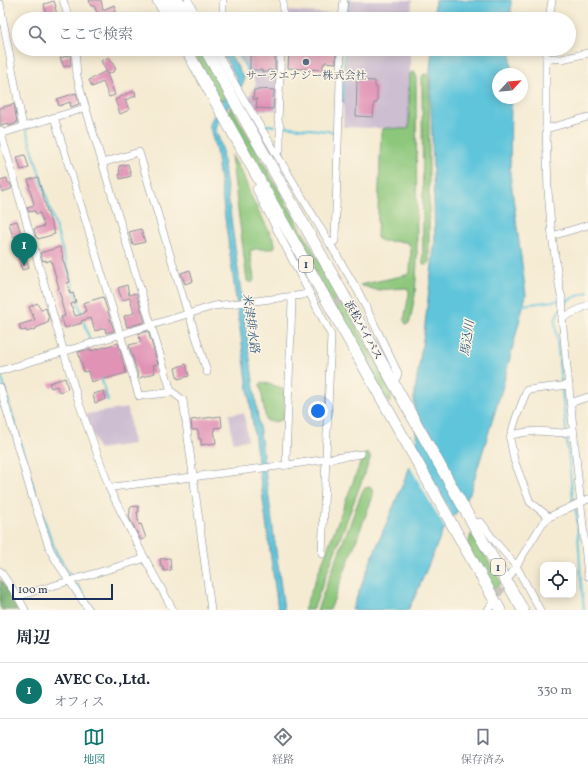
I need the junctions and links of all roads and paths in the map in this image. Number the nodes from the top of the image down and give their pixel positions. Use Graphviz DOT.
graph roads {
  1 [pos="63,0"];
  2 [pos="158,0"];
  3 [pos="168,0"];
  4 [pos="178,0"];
  5 [pos="188,0"];
  6 [pos="223,0"];
  7 [pos="283,0"];
  8 [pos="344,0"];
  9 [pos="552,0"];
  10 [pos="0,4"];
  11 [pos="67,12"];
  12 [pos="165,12"];
  13 [pos="174,12"];
  14 [pos="184,12"];
  15 [pos="194,12"];
  16 [pos="223,12"];
  17 [pos="282,12"];
  18 [pos="343,12"];
  19 [pos="550,12"];
  20 [pos="588,53"];
  21 [pos="75,56"];
  22 [pos="190,56"];
  23 [pos="210,56"];
  24 [pos="218,56"];
  25 [pos="281,56"];
  26 [pos="341,56"];
  27 [pos="575,56"];
  28 [pos="576,56"];
  29 [pos="546,58"];
  30 [pos="234,91"];
  31 [pos="85,108"];
  32 [pos="54,117"];
  33 [pos="588,117"];
  34 [pos="23,127"];
  35 [pos="546,129"];
  36 [pos="0,133"];
  37 [pos="275,152"];
  38 [pos="102,163"];
  39 [pos="262,186"];
  40 [pos="588,225"];
  41 [pos="552,236"];
  42 [pos="330,244"];
  43 [pos="309,292"];
  44 [pos="291,297"];
  45 [pos="588,305"];
  46 [pos="188,314"];
  47 [pos="562,316"];
  48 [pos="151,325"];
  49 [pos="120,335"];
  50 [pos="64,352"];
  51 [pos="0,371"];
  52 [pos="206,372"];
  53 [pos="394,383"];
  54 [pos="569,385"];
  55 [pos="0,386"];
  56 [pos="171,391"];
  57 [pos="588,397"];
  58 [pos="570,403"];
  59 [pos="573,431"];
  60 [pos="511,435"];
  61 [pos="361,454"];
  62 [pos="326,459"];
  63 [pos="287,465"];
  64 [pos="193,476"];
  65 [pos="110,488"];
  66 [pos="588,499"];
  67 [pos="580,503"];
  68 [pos="550,517"];
  69 [pos="473,524"];
  70 [pos="322,554"];
  71 [pos="144,557"];
  72 [pos="516,566"];
  73 [pos="0,571"];
  74 [pos="510,576"];
  75 [pos="588,576"];
  76 [pos="69,581"];
  77 [pos="18,597"];
  78 [pos="491,609"];
  79 [pos="25,610"];
  80 [pos="89,610"];
  81 [pos="174,610"];
  82 [pos="211,610"];
  83 [pos="523,610"];
  84 [pos="540,610"];
  1 -- 11 [label="street"];
  2 -- 12 [label="highway"];
  3 -- 13 [label="highway"];
  4 -- 14 [label="highway"];
  5 -- 15 [label="street"];
  6 -- 16 [label="street"];
  7 -- 17 [label="street"];
  8 -- 18 [label="street"];
  9 -- 19 [label="street"];
  10 -- 34 [label="street"];
  20 -- 28 [label="street"];
  21 -- 31 [label="street"];
  22 -- 39 [label="highway, 浜松バイパス / 1"];
  23 -- 30 [label="highway, 浜松バイパス / 1"];
  24 -- 30 [label="street"];
  25 -- 37 [label="street"];
  26 -- 42 [label="street"];
  27 -- 29 [label="street"];
  29 -- 35 [label="street"];
  30 -- 37 [label="street"];
  30 -- 53 [label="highway, 浜松バイパス / 1"];
  31 -- 32 [label="street"];
  31 -- 38 [label="street"];
  32 -- 34 [label="street"];
  32 -- 49 [label="street"];
  33 -- 35 [label="street"];
  34 -- 36 [label="street"];
  35 -- 41 [label="street"];
  36 -- 50 [label="street"];
  37 -- 42 [label="street"];
  38 -- 46 [label="street"];
  38 -- 48 [label="street"];
  39 -- 43 [label="street"];
  39 -- 78 [label="highway, 浜松バイパス / 1"];
  40 -- 41 [label="street"];
  41 -- 47 [label="street"];
  42 -- 53 [label="street"];
  43 -- 44 [label="street"];
  43 -- 62 [label="street"];
  44 -- 46 [label="street"];
  44 -- 63 [label="street"];
  45 -- 47 [label="street"];
  46 -- 48 [label="street"];
  46 -- 52 [label="street"];
  47 -- 54 [label="street"];
  48 -- 49 [label="street"];
  48 -- 56 [label="street"];
  49 -- 50 [label="street"];
  49 -- 56 [label="street"];
  50 -- 51 [label="street"];
  50 -- 65 [label="street"];
  53 -- 69 [label="highway, 浜松バイパス / 1"];
  54 -- 58 [label="street"];
  54 -- 60 [label="street"];
  55 -- 76 [label="street"];
  56 -- 64 [label="street"];
  57 -- 58 [label="street"];
  58 -- 59 [label="street"];
  59 -- 60 [label="street"];
  59 -- 67 [label="street"];
  60 -- 68 [label="street"];
  61 -- 62 [label="street"];
  62 -- 63 [label="street"];
  62 -- 70 [label="street"];
  63 -- 64 [label="street"];
  64 -- 65 [label="street"];
  64 -- 82 [label="street"];
  65 -- 71 [label="street"];
  66 -- 67 [label="street"];
  67 -- 68 [label="street"];
  67 -- 75 [label="street"];
  68 -- 72 [label="street"];
  69 -- 72 [label="street"];
  69 -- 83 [label="highway, 浜松バイパス / 1"];
  71 -- 76 [label="street"];
  71 -- 81 [label="street"];
  72 -- 74 [label="street"];
  72 -- 84 [label="street"];
  73 -- 77 [label="street"];
  76 -- 77 [label="street"];
  76 -- 80 [label="street"];
  77 -- 79 [label="street"];
}
